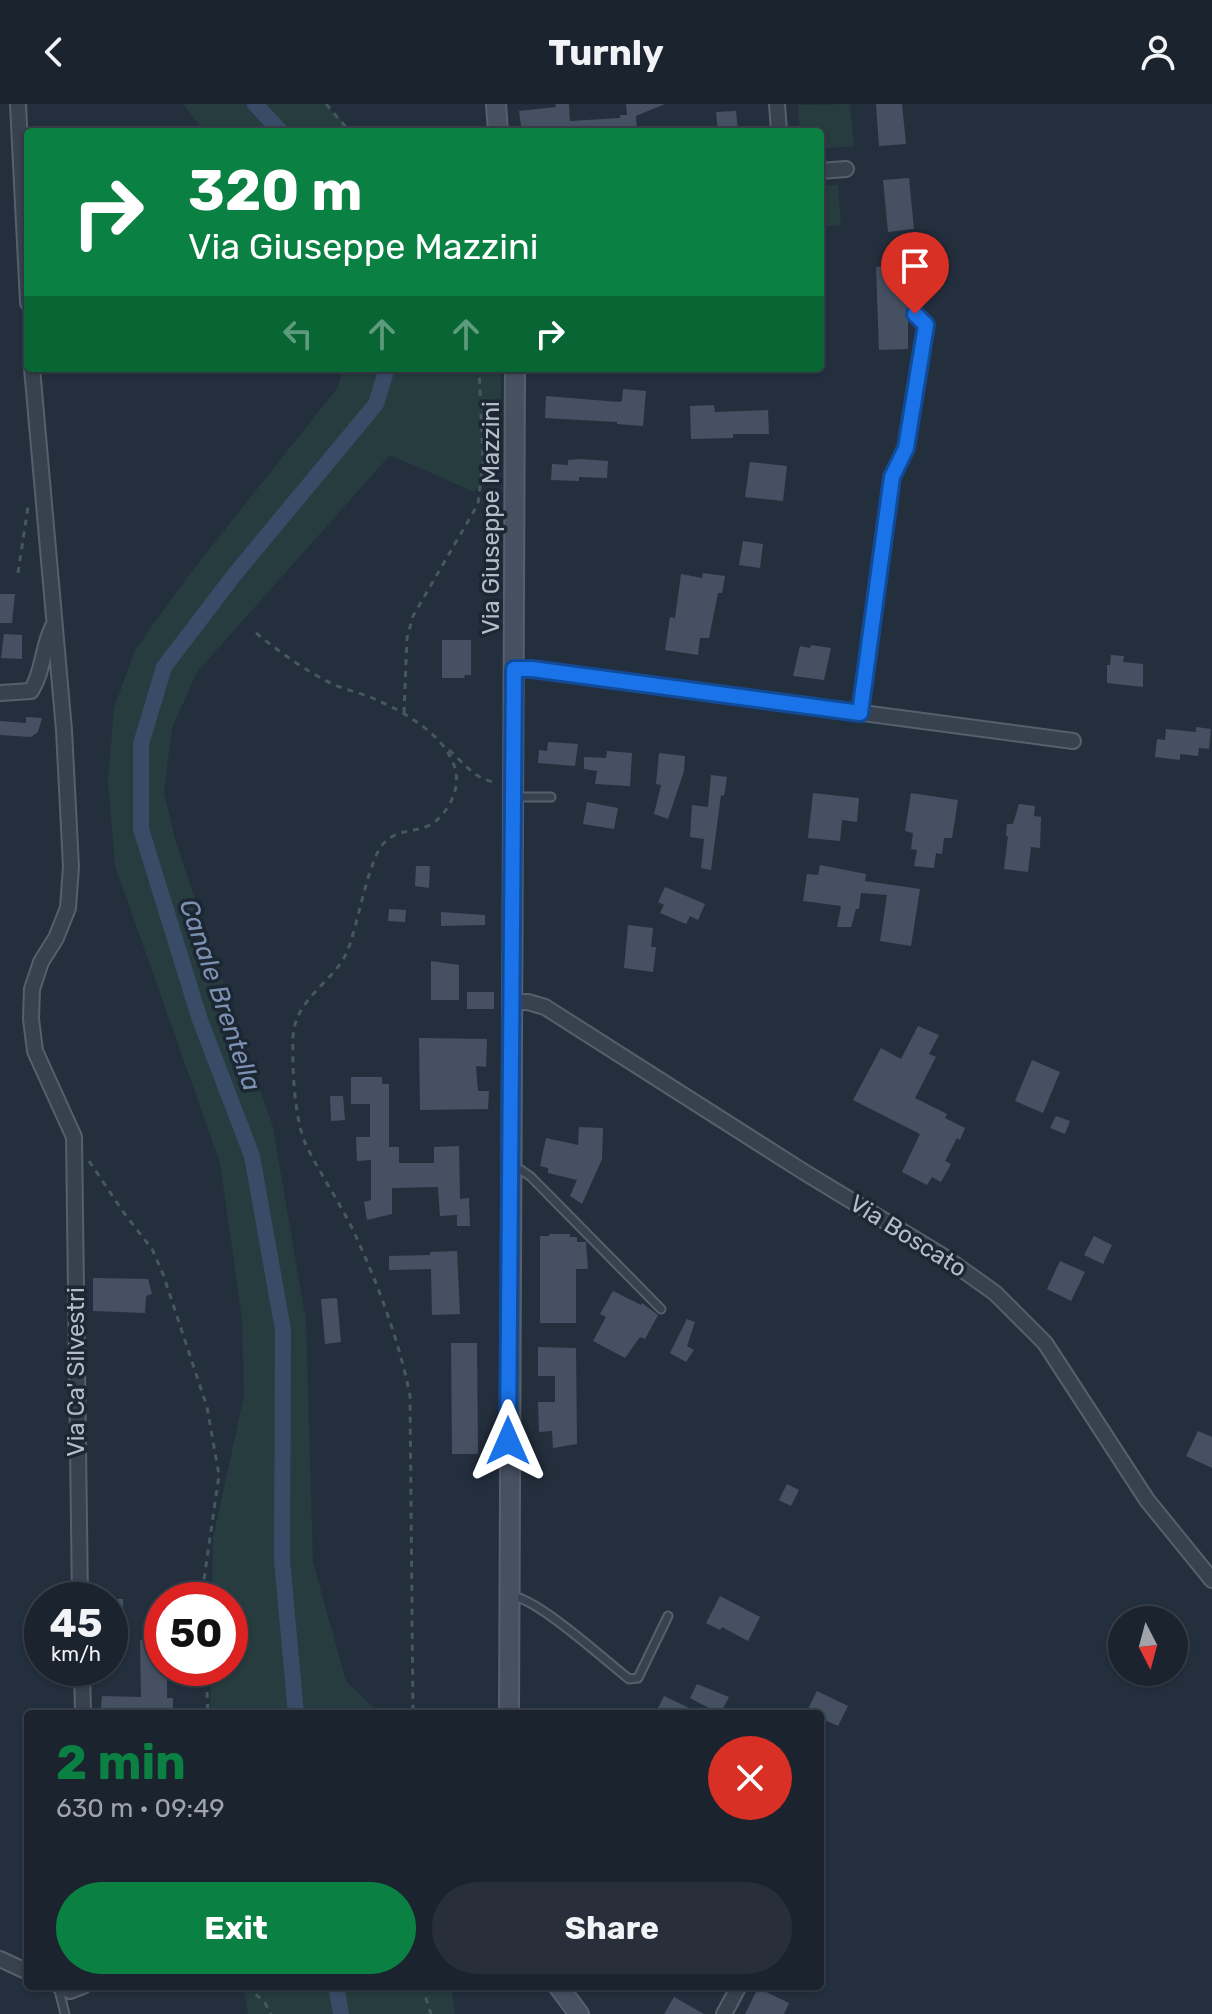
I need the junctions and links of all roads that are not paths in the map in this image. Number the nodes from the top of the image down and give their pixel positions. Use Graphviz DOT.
graph roads {
  1 [pos="18,104"];
  2 [pos="496,104"];
  3 [pos="777,104"];
  4 [pos="498,128"];
  5 [pos="779,128"];
  6 [pos="846,169"];
  7 [pos="824,171"];
  8 [pos="24,223"];
  9 [pos="915,314"];
  10 [pos="32,372"];
  11 [pos="515,372"];
  12 [pos="55,622"];
  13 [pos="514,669"];
  14 [pos="0,693"];
  15 [pos="860,713"];
  16 [pos="1073,741"];
  17 [pos="513,790"];
  18 [pos="551,797"];
  19 [pos="511,1002"];
  20 [pos="510,1170"];
  21 [pos="661,1309"];
  22 [pos="1212,1580"];
  23 [pos="80,1582"];
  24 [pos="508,1596"];
  25 [pos="668,1616"];
  26 [pos="82,1686"];
  27 [pos="83,1710"];
  28 [pos="509,1710"];
  29 [pos="0,1959"];
  30 [pos="24,1970"];
  31 [pos="60,1990"];
  32 [pos="561,1990"];
  33 [pos="737,1990"];
  34 [pos="65,2014"];
  35 [pos="579,2014"];
  36 [pos="724,2014"];
  1 -- 8 [label="street"];
  2 -- 4 [label="main road"];
  3 -- 5 [label="street"];
  6 -- 7 [label="street"];
  9 -- 15 [label="lane"];
  10 -- 12 [label="street, Via Ca' Silvestri"];
  11 -- 13 [label="main road, Via Giuseppe Mazzini"];
  12 -- 14 [label="street"];
  12 -- 23 [label="street, Via Ca' Silvestri"];
  13 -- 15 [label="street, Via Giuseppe Mazzini"];
  13 -- 17 [label="main road, Via Giuseppe Mazzini"];
  15 -- 16 [label="street, Via Giuseppe Mazzini"];
  17 -- 18 [label="lane"];
  17 -- 19 [label="main road, Via Giuseppe Mazzini"];
  19 -- 20 [label="main road, Via Giuseppe Mazzini"];
  19 -- 22 [label="street, Via Boscato"];
  20 -- 21 [label="lane"];
  20 -- 24 [label="main road, Via Giuseppe Mazzini"];
  24 -- 25 [label="lane"];
  24 -- 28 [label="main road, Via Giuseppe Mazzini"];
  26 -- 27 [label="street"];
  29 -- 30 [label="street"];
  31 -- 34 [label="lane"];
  32 -- 35 [label="main road"];
  33 -- 36 [label="street"];
}
